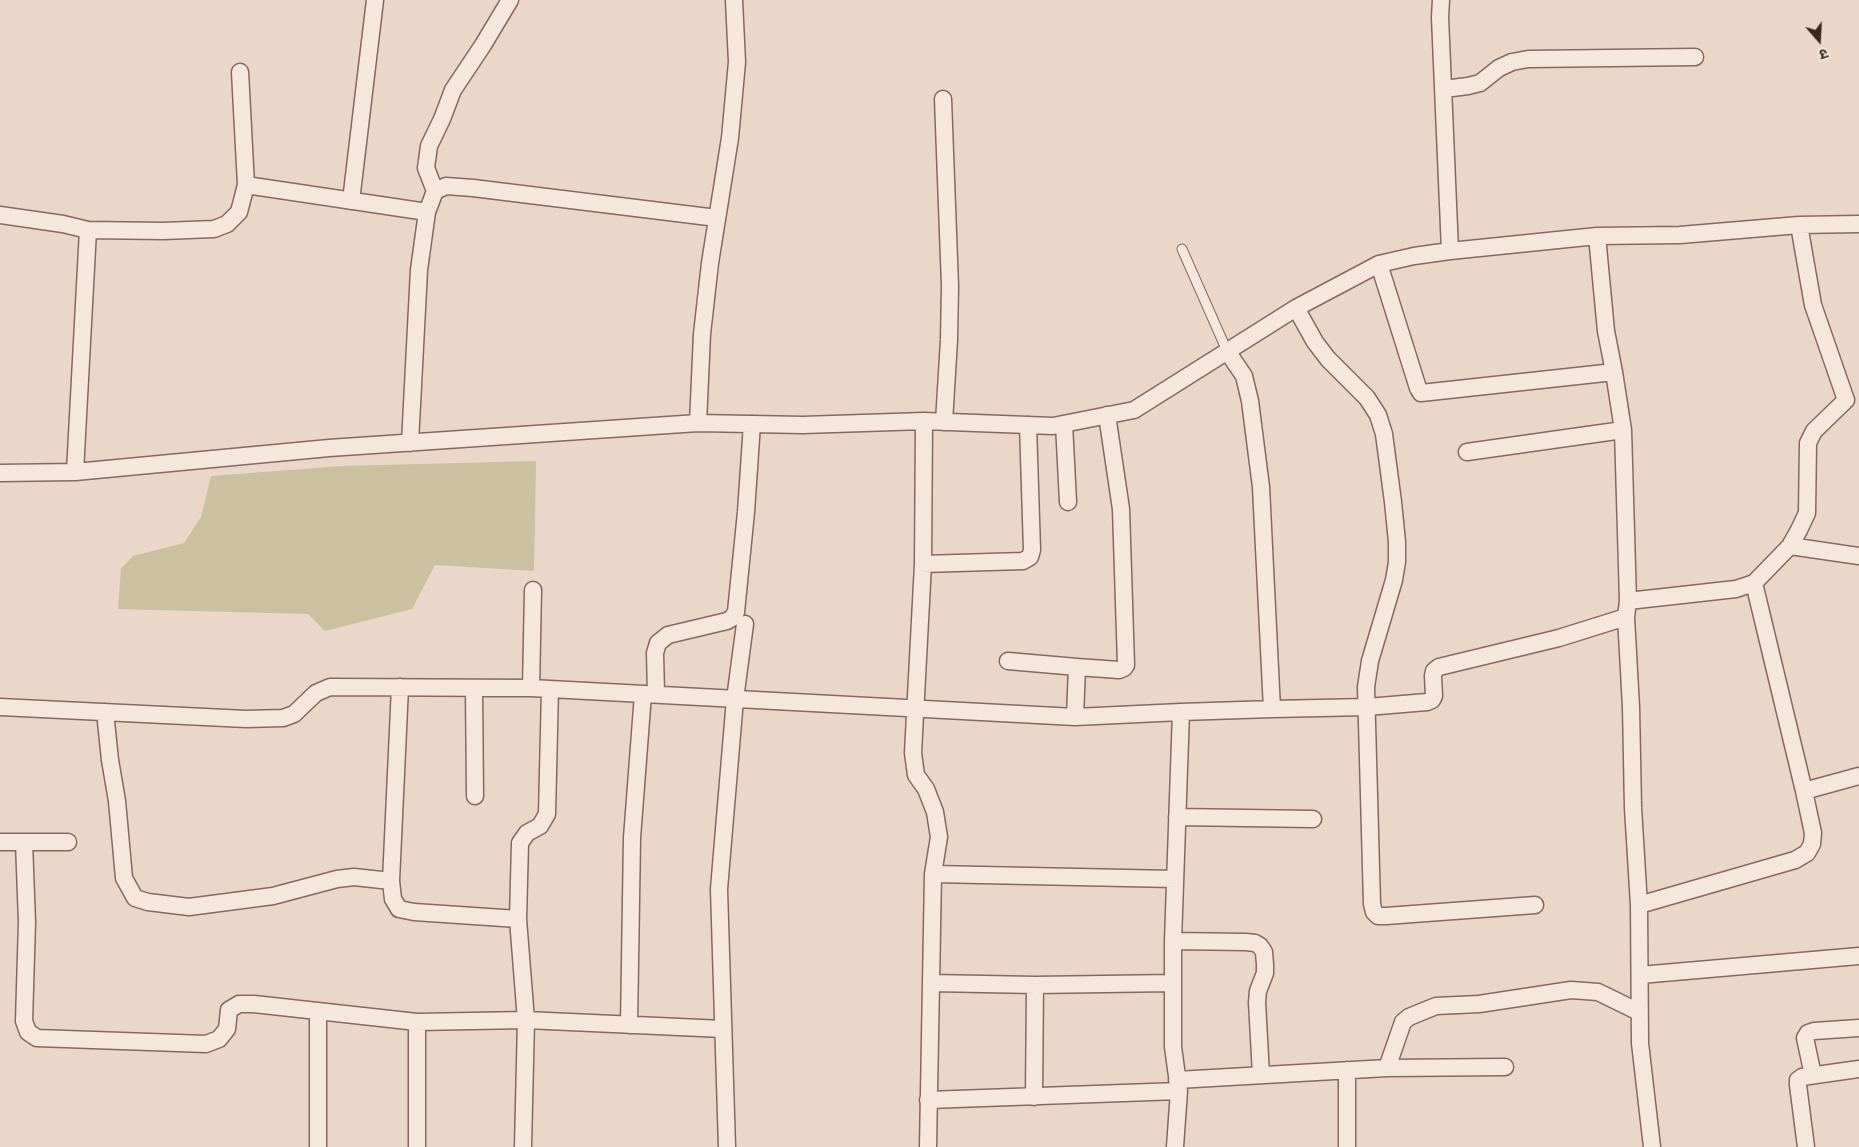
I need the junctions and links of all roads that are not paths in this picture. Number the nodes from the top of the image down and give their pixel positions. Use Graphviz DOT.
graph roads {
  1 [pos="375,0"];
  2 [pos="510,0"];
  3 [pos="734,0"];
  4 [pos="1441,0"];
  5 [pos="1696,57"];
  6 [pos="240,72"];
  7 [pos="1444,89"];
  8 [pos="943,99"];
  9 [pos="246,185"];
  10 [pos="435,191"];
  11 [pos="351,201"];
  12 [pos="427,212"];
  13 [pos="0,215"];
  14 [pos="717,218"];
  15 [pos="1859,224"];
  16 [pos="1799,225"];
  17 [pos="88,230"];
  18 [pos="1597,236"];
  19 [pos="1182,249"];
  20 [pos="1450,251"];
  21 [pos="1379,264"];
  22 [pos="1296,308"];
  23 [pos="1226,351"];
  24 [pos="1614,372"];
  25 [pos="1852,401"];
  26 [pos="1107,415"];
  27 [pos="924,421"];
  28 [pos="944,422"];
  29 [pos="698,424"];
  30 [pos="752,424"];
  31 [pos="1064,424"];
  32 [pos="1028,425"];
  33 [pos="1623,430"];
  34 [pos="410,442"];
  35 [pos="1467,452"];
  36 [pos="75,472"];
  37 [pos="0,473"];
  38 [pos="1068,502"];
  39 [pos="1790,546"];
  40 [pos="1859,556"];
  41 [pos="924,564"];
  42 [pos="1754,583"];
  43 [pos="533,590"];
  44 [pos="1627,609"];
  45 [pos="745,624"];
  46 [pos="1008,661"];
  47 [pos="1076,667"];
  48 [pos="400,687"];
  49 [pos="531,688"];
  50 [pos="474,689"];
  51 [pos="550,689"];
  52 [pos="650,694"];
  53 [pos="735,699"];
  54 [pos="0,707"];
  55 [pos="914,707"];
  56 [pos="1367,707"];
  57 [pos="1272,709"];
  58 [pos="105,712"];
  59 [pos="1180,712"];
  60 [pos="1075,717"];
  61 [pos="1859,776"];
  62 [pos="1804,791"];
  63 [pos="475,796"];
  64 [pos="1176,817"];
  65 [pos="1313,818"];
  66 [pos="0,842"];
  67 [pos="68,842"];
  68 [pos="24,843"];
  69 [pos="933,874"];
  70 [pos="1174,879"];
  71 [pos="391,881"];
  72 [pos="1535,905"];
  73 [pos="1639,905"];
  74 [pos="518,919"];
  75 [pos="1173,941"];
  76 [pos="1859,956"];
  77 [pos="1640,975"];
  78 [pos="1173,983"];
  79 [pos="932,984"];
  80 [pos="1034,985"];
  81 [pos="318,1011"];
  82 [pos="1639,1012"];
  83 [pos="526,1020"];
  84 [pos="417,1022"];
  85 [pos="629,1025"];
  86 [pos="1859,1028"];
  87 [pos="723,1029"];
  88 [pos="1505,1067"];
  89 [pos="1387,1068"];
  90 [pos="1859,1069"];
  91 [pos="1347,1070"];
  92 [pos="1261,1075"];
  93 [pos="1813,1075"];
  94 [pos="1178,1085"];
  95 [pos="1034,1097"];
  96 [pos="928,1100"];
  97 [pos="318,1147"];
  98 [pos="417,1147"];
  99 [pos="523,1147"];
  100 [pos="727,1147"];
  101 [pos="928,1147"];
  102 [pos="1176,1147"];
  103 [pos="1347,1147"];
  104 [pos="1652,1147"];
  105 [pos="1806,1147"];
  1 -- 11 [label="street"];
  2 -- 10 [label="street"];
  3 -- 14 [label="street"];
  4 -- 7 [label="street"];
  5 -- 7 [label="street"];
  6 -- 9 [label="street"];
  7 -- 20 [label="street"];
  8 -- 28 [label="street"];
  9 -- 11 [label="street"];
  9 -- 17 [label="street"];
  10 -- 12 [label="street"];
  10 -- 14 [label="street"];
  11 -- 12 [label="street"];
  12 -- 34 [label="street"];
  13 -- 17 [label="street"];
  14 -- 29 [label="street"];
  15 -- 16 [label="street"];
  16 -- 18 [label="street"];
  16 -- 25 [label="street"];
  17 -- 36 [label="street"];
  18 -- 20 [label="street"];
  18 -- 24 [label="street"];
  19 -- 23 [label="lane"];
  20 -- 21 [label="street"];
  21 -- 22 [label="street"];
  21 -- 24 [label="street"];
  22 -- 23 [label="street"];
  22 -- 56 [label="street"];
  23 -- 26 [label="street"];
  23 -- 57 [label="street"];
  24 -- 33 [label="street"];
  25 -- 39 [label="street"];
  26 -- 31 [label="street"];
  26 -- 47 [label="street"];
  27 -- 28 [label="street"];
  27 -- 30 [label="street"];
  27 -- 41 [label="street"];
  28 -- 32 [label="street"];
  29 -- 30 [label="street"];
  29 -- 34 [label="street"];
  30 -- 52 [label="street"];
  31 -- 32 [label="street"];
  31 -- 38 [label="street"];
  32 -- 41 [label="street"];
  33 -- 35 [label="street"];
  33 -- 44 [label="street"];
  34 -- 36 [label="street"];
  36 -- 37 [label="street"];
  39 -- 40 [label="street"];
  39 -- 42 [label="street"];
  41 -- 55 [label="street"];
  42 -- 44 [label="street"];
  42 -- 62 [label="street"];
  43 -- 49 [label="street"];
  44 -- 56 [label="street"];
  44 -- 73 [label="street"];
  45 -- 53 [label="street"];
  46 -- 47 [label="street"];
  47 -- 60 [label="street"];
  48 -- 50 [label="street"];
  48 -- 58 [label="street"];
  48 -- 71 [label="street"];
  49 -- 50 [label="street"];
  49 -- 51 [label="street"];
  50 -- 63 [label="street"];
  51 -- 52 [label="street"];
  51 -- 74 [label="street"];
  52 -- 53 [label="street"];
  52 -- 85 [label="street"];
  53 -- 55 [label="street"];
  53 -- 87 [label="street"];
  54 -- 58 [label="street"];
  55 -- 60 [label="street"];
  55 -- 69 [label="street"];
  56 -- 57 [label="street"];
  56 -- 72 [label="street"];
  57 -- 59 [label="street"];
  58 -- 71 [label="street"];
  59 -- 60 [label="street"];
  59 -- 64 [label="street"];
  61 -- 62 [label="street"];
  62 -- 73 [label="street"];
  64 -- 65 [label="street"];
  64 -- 70 [label="street"];
  66 -- 68 [label="street"];
  67 -- 68 [label="street"];
  68 -- 81 [label="street"];
  69 -- 70 [label="street"];
  69 -- 79 [label="street"];
  70 -- 75 [label="street"];
  71 -- 74 [label="street"];
  73 -- 77 [label="street"];
  74 -- 83 [label="street"];
  75 -- 78 [label="street"];
  75 -- 92 [label="street"];
  76 -- 77 [label="street"];
  77 -- 82 [label="street"];
  78 -- 80 [label="street"];
  78 -- 94 [label="street"];
  79 -- 80 [label="street"];
  79 -- 96 [label="street"];
  80 -- 95 [label="street"];
  81 -- 84 [label="street"];
  81 -- 97 [label="street"];
  82 -- 89 [label="street"];
  82 -- 104 [label="street"];
  83 -- 84 [label="street"];
  83 -- 85 [label="street"];
  83 -- 99 [label="street"];
  84 -- 98 [label="street"];
  85 -- 87 [label="street"];
  86 -- 93 [label="street"];
  87 -- 100 [label="street"];
  88 -- 89 [label="street"];
  89 -- 91 [label="street"];
  90 -- 93 [label="street"];
  91 -- 92 [label="street"];
  91 -- 103 [label="street"];
  92 -- 94 [label="street"];
  93 -- 105 [label="street"];
  94 -- 95 [label="street"];
  94 -- 102 [label="street"];
  95 -- 96 [label="street"];
  96 -- 101 [label="street"];
}
